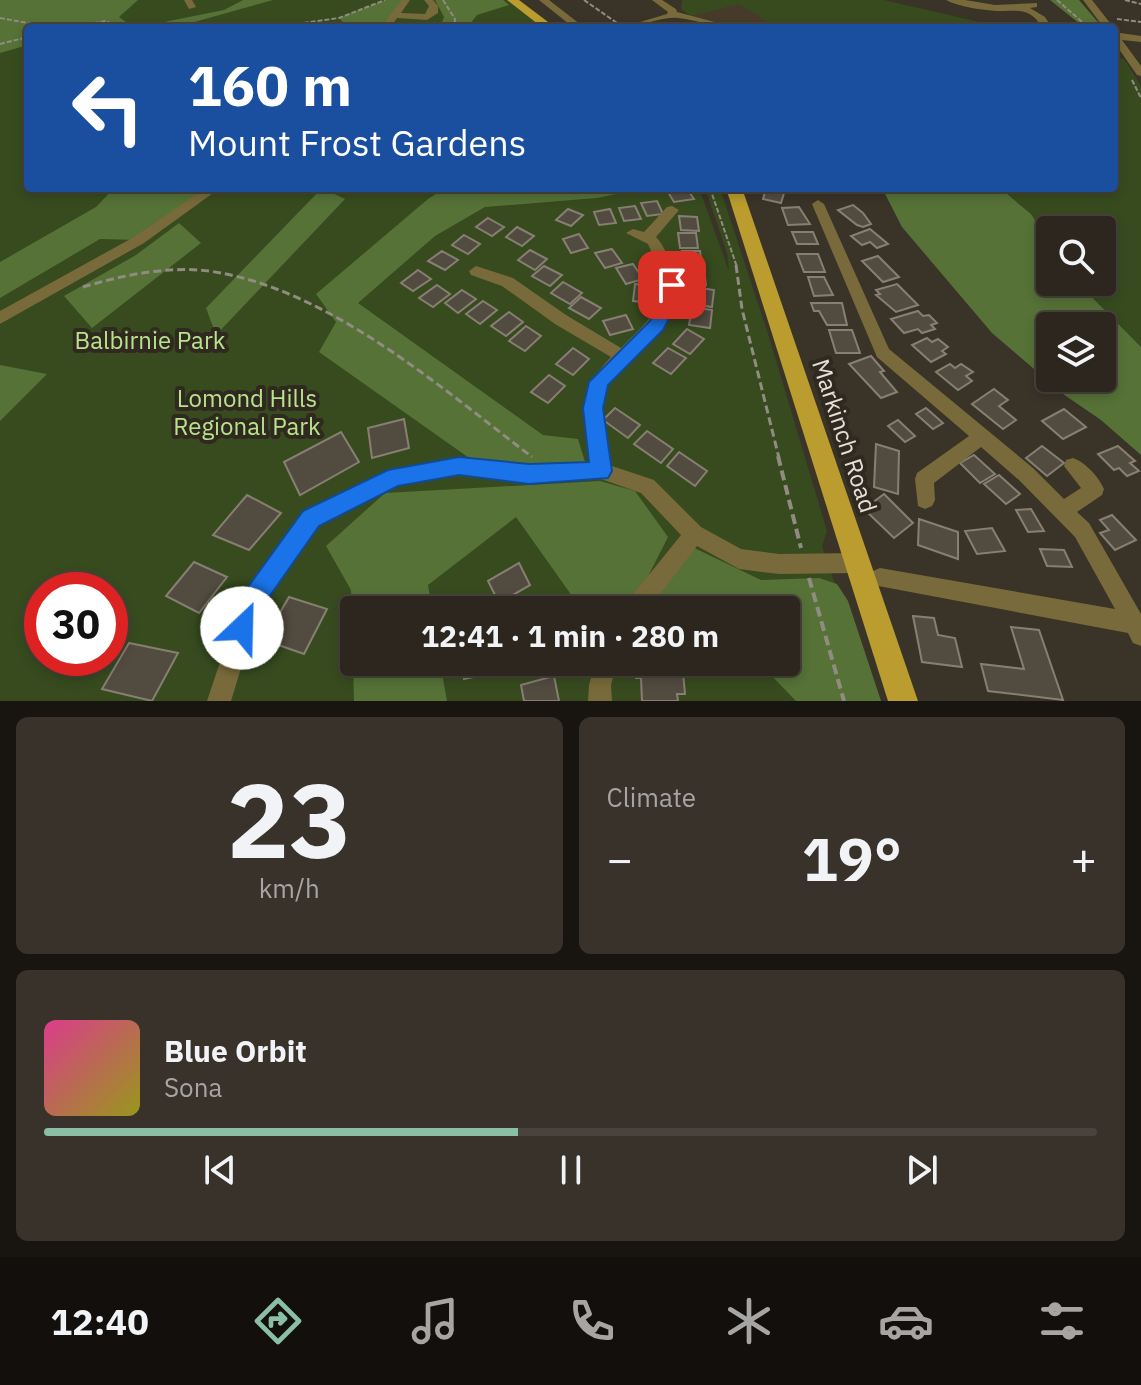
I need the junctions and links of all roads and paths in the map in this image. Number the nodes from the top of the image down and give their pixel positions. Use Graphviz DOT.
graph roads {
  1 [pos="385,0"];
  2 [pos="406,0"];
  3 [pos="428,0"];
  4 [pos="443,0"];
  5 [pos="512,0"];
  6 [pos="543,0"];
  7 [pos="584,0"];
  8 [pos="656,0"];
  9 [pos="675,0"];
  10 [pos="950,0"];
  11 [pos="1057,0"];
  12 [pos="1087,0"];
  13 [pos="1125,0"];
  14 [pos="1141,4"];
  15 [pos="672,12"];
  16 [pos="395,15"];
  17 [pos="0,18"];
  18 [pos="1101,18"];
  19 [pos="699,19"];
  20 [pos="1141,22"];
  21 [pos="34,24"];
  22 [pos="89,24"];
  23 [pos="112,24"];
  24 [pos="297,24"];
  25 [pos="388,24"];
  26 [pos="454,24"];
  27 [pos="543,24"];
  28 [pos="575,24"];
  29 [pos="618,24"];
  30 [pos="645,24"];
  31 [pos="704,24"];
  32 [pos="717,24"];
  33 [pos="1045,24"];
  34 [pos="1084,24"];
  35 [pos="1106,24"];
  36 [pos="1118,36"];
  37 [pos="24,38"];
  38 [pos="1141,39"];
  39 [pos="1118,41"];
  40 [pos="0,44"];
  41 [pos="1141,73"];
  42 [pos="208,192"];
  43 [pos="712,192"];
  44 [pos="735,192"];
  45 [pos="818,204"];
  46 [pos="672,210"];
  47 [pos="476,271"];
  48 [pos="71,291"];
  49 [pos="0,318"];
  50 [pos="622,356"];
  51 [pos="980,438"];
  52 [pos="1073,466"];
  53 [pos="601,471"];
  54 [pos="553,473"];
  55 [pos="925,500"];
  56 [pos="1063,511"];
  57 [pos="694,534"];
  58 [pos="858,563"];
  59 [pos="805,565"];
  60 [pos="880,578"];
  61 [pos="646,596"];
  62 [pos="1138,630"];
  63 [pos="602,676"];
  64 [pos="219,701"];
  65 [pos="600,701"];
  66 [pos="844,701"];
  67 [pos="903,701"];
  1 -- 24 [label="path"];
  2 -- 16 [label="street"];
  3 -- 16 [label="street"];
  4 -- 26 [label="path"];
  5 -- 27 [label="main road"];
  6 -- 28 [label="street"];
  7 -- 29 [label="path"];
  8 -- 15 [label="street"];
  9 -- 15 [label="street"];
  10 -- 33 [label="street"];
  11 -- 34 [label="path"];
  12 -- 18 [label="street"];
  13 -- 14 [label="path"];
  15 -- 19 [label="street"];
  15 -- 30 [label="street"];
  16 -- 25 [label="street"];
  17 -- 21 [label="path"];
  18 -- 20 [label="path"];
  18 -- 35 [label="street"];
  19 -- 31 [label="street"];
  19 -- 32 [label="street"];
  22 -- 23 [label="path"];
  36 -- 38 [label="street"];
  37 -- 40 [label="path"];
  39 -- 41 [label="street"];
  42 -- 49 [label="street"];
  43 -- 59 [label="path"];
  44 -- 58 [label="main road, Markinch Road"];
  45 -- 51 [label="street"];
  46 -- 50 [label="street"];
  47 -- 50 [label="street"];
  48 -- 54 [label="path"];
  50 -- 53 [label="street"];
  51 -- 55 [label="street"];
  51 -- 56 [label="street"];
  52 -- 56 [label="street"];
  53 -- 54 [label="street"];
  53 -- 57 [label="street"];
  54 -- 64 [label="street"];
  56 -- 62 [label="street"];
  57 -- 59 [label="street"];
  57 -- 61 [label="street"];
  58 -- 59 [label="street"];
  58 -- 67 [label="main road, Markinch Road"];
  59 -- 66 [label="path"];
  60 -- 62 [label="street"];
  63 -- 65 [label="street"];
}
